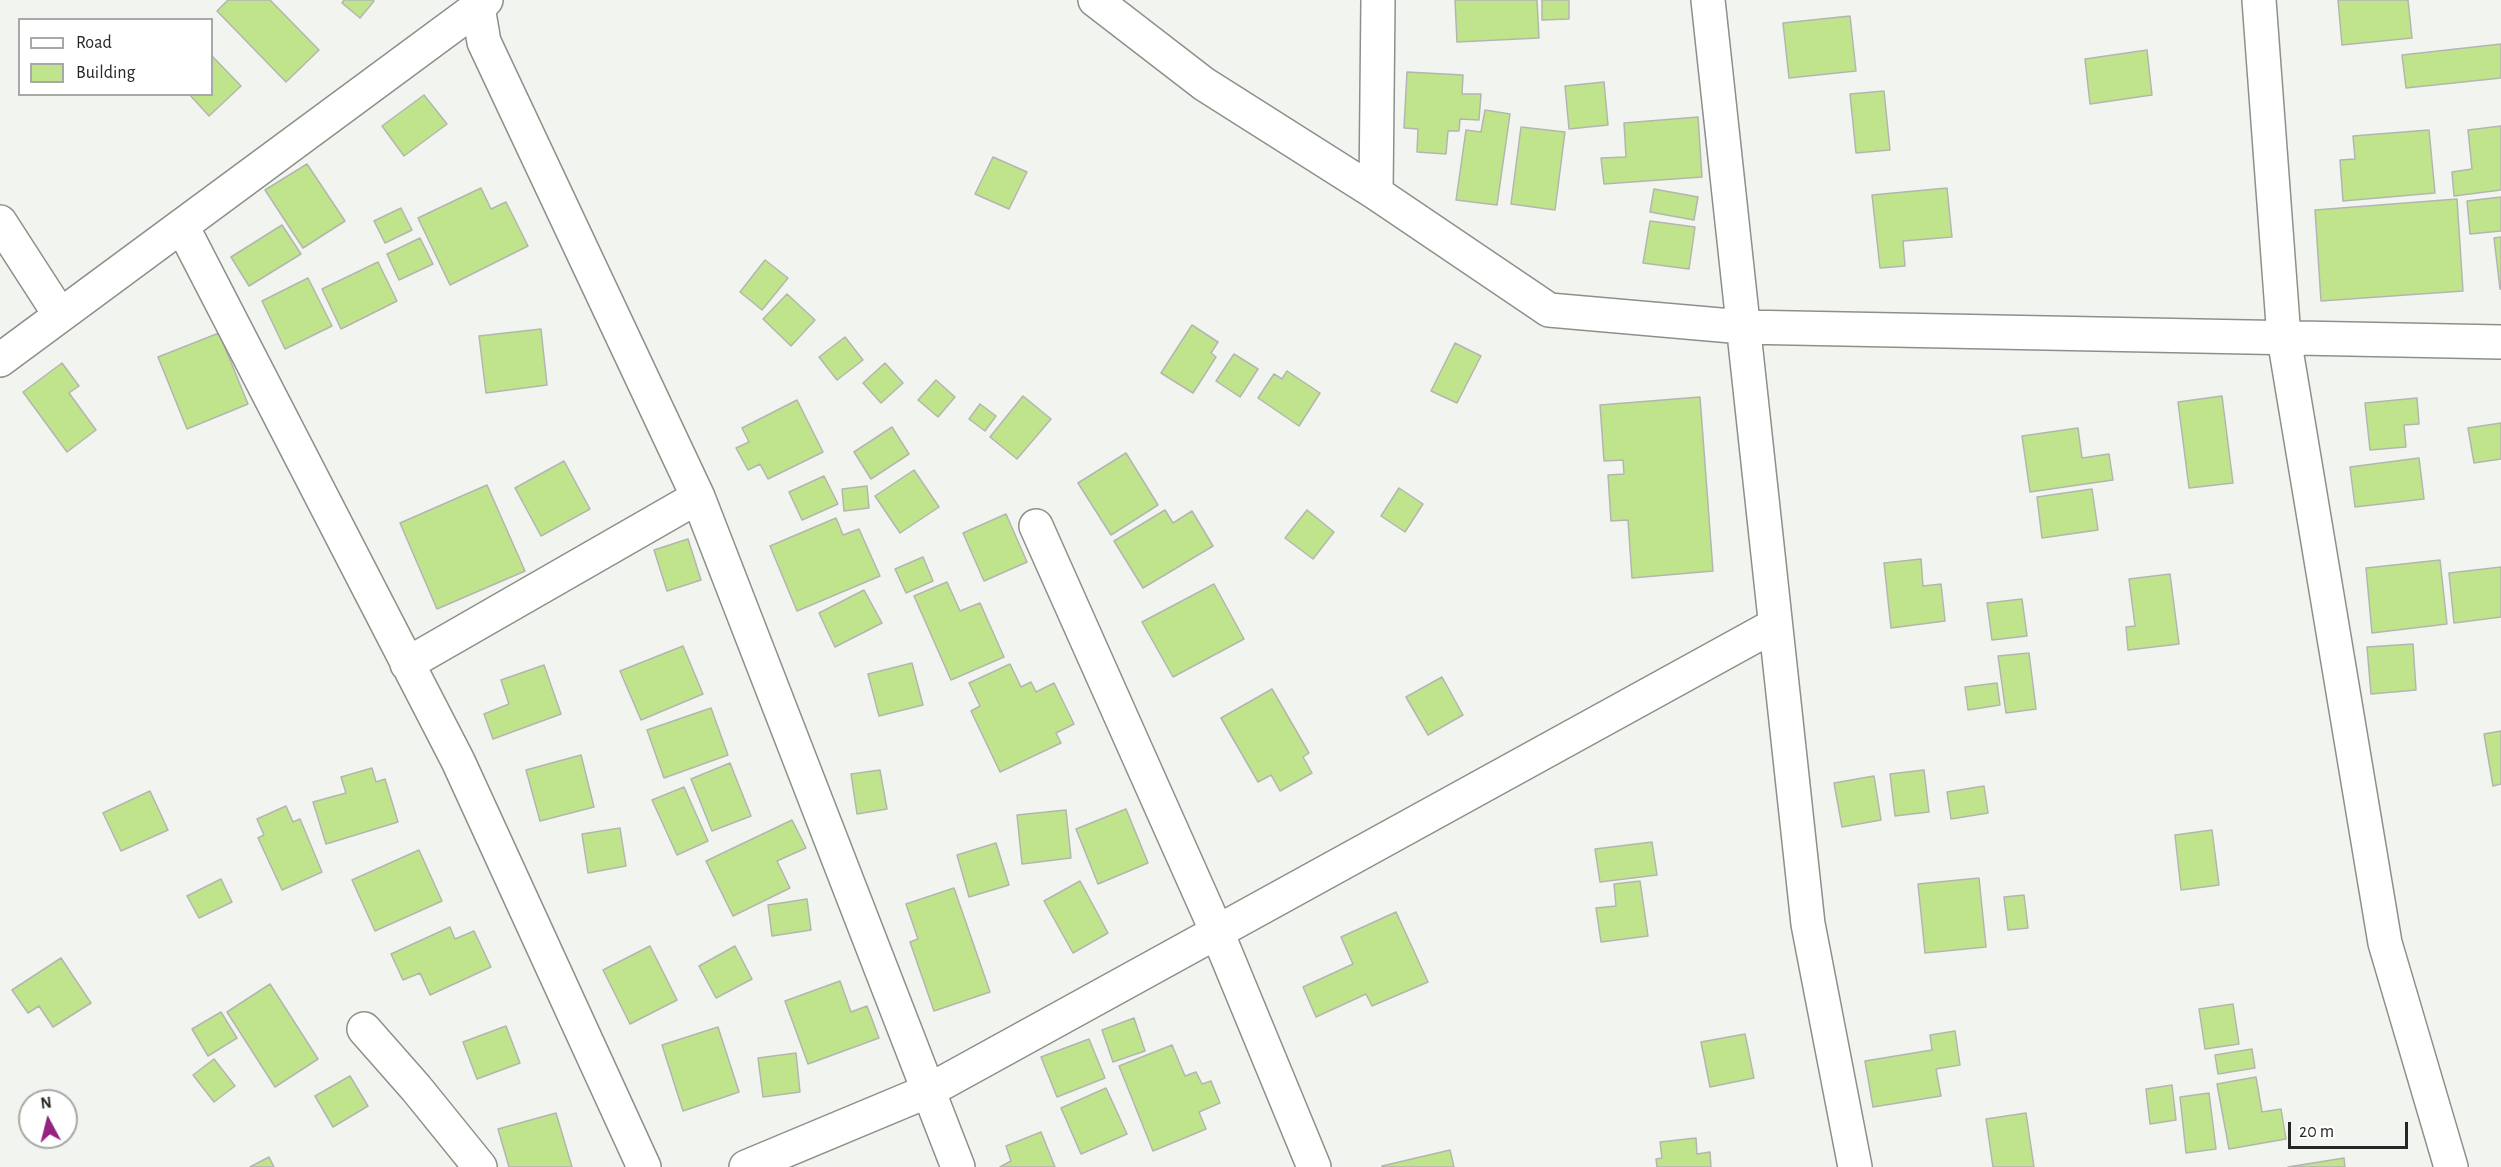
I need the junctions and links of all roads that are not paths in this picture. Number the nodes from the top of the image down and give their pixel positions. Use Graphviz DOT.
graph roads {
  1 [pos="1095,0"];
  2 [pos="1378,0"];
  3 [pos="1708,0"];
  4 [pos="2259,0"];
  5 [pos="482,4"];
  6 [pos="1376,193"];
  7 [pos="0,222"];
  8 [pos="182,226"];
  9 [pos="60,315"];
  10 [pos="1743,327"];
  11 [pos="2284,338"];
  12 [pos="2501,342"];
  13 [pos="0,360"];
  14 [pos="698,497"];
  15 [pos="1036,526"];
  16 [pos="1775,625"];
  17 [pos="407,664"];
  18 [pos="1216,932"];
  19 [pos="364,1029"];
  20 [pos="928,1091"];
  21 [pos="480,1167"];
  22 [pos="644,1167"];
  23 [pos="746,1167"];
  24 [pos="958,1167"];
  25 [pos="1314,1167"];
  26 [pos="1854,1167"];
  27 [pos="2451,1167"];
  1 -- 6 [label="street"];
  2 -- 6 [label="street"];
  3 -- 10 [label="street"];
  4 -- 11 [label="street"];
  5 -- 8 [label="street"];
  5 -- 14 [label="street"];
  6 -- 10 [label="street"];
  7 -- 9 [label="street"];
  8 -- 9 [label="street"];
  8 -- 17 [label="street"];
  9 -- 13 [label="street"];
  10 -- 11 [label="street"];
  10 -- 16 [label="street"];
  11 -- 12 [label="street"];
  11 -- 27 [label="street"];
  14 -- 17 [label="street"];
  14 -- 20 [label="street"];
  15 -- 18 [label="street"];
  16 -- 18 [label="street"];
  16 -- 26 [label="street"];
  17 -- 22 [label="street"];
  18 -- 20 [label="street"];
  18 -- 25 [label="street"];
  19 -- 21 [label="street"];
  20 -- 23 [label="street"];
  20 -- 24 [label="street"];
}
